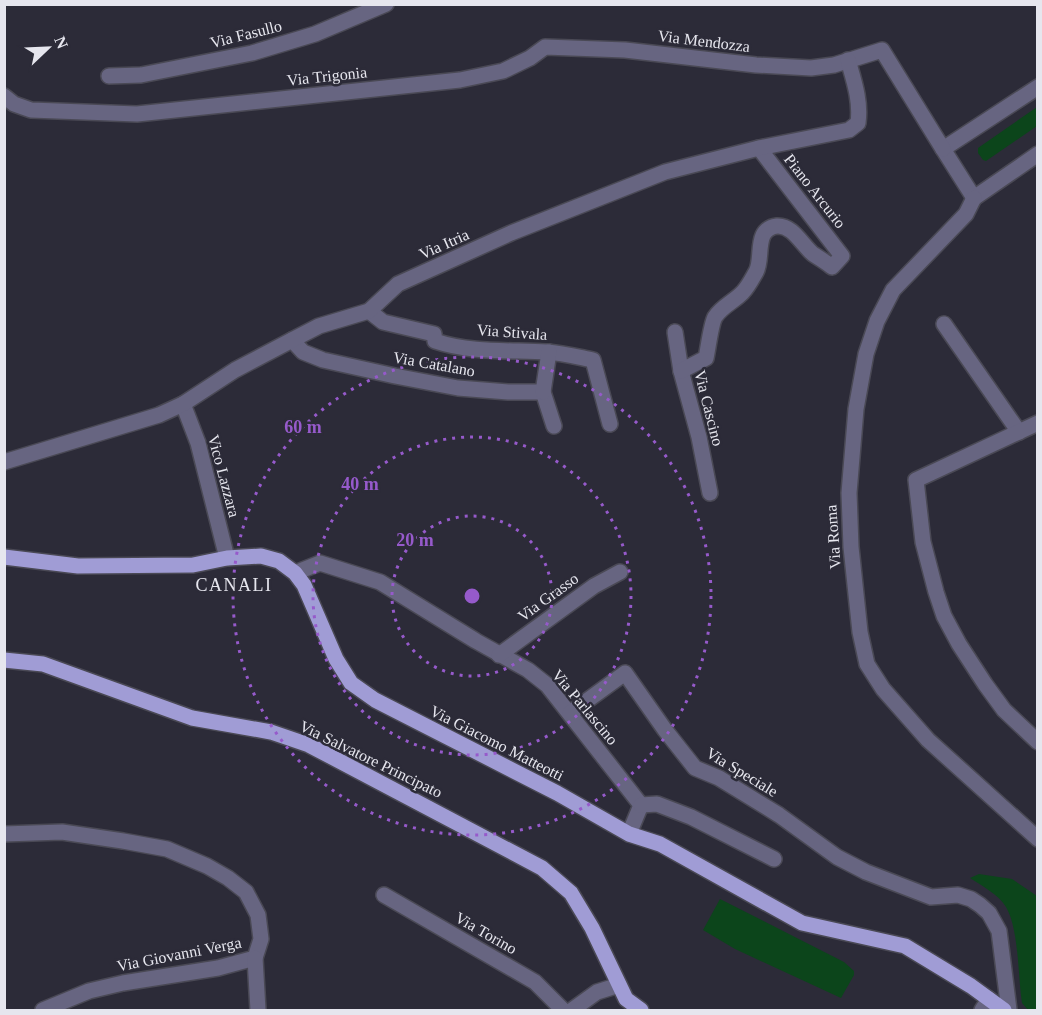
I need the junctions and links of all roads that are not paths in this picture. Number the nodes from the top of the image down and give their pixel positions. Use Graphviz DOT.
graph roads {
  1 [pos="386,4"];
  2 [pos="545,47"];
  3 [pos="852,59"];
  4 [pos="109,76"];
  5 [pos="1038,87"];
  6 [pos="4,96"];
  7 [pos="759,148"];
  8 [pos="943,149"];
  9 [pos="1038,154"];
  10 [pos="974,198"];
  11 [pos="369,311"];
  12 [pos="944,324"];
  13 [pos="675,332"];
  14 [pos="291,340"];
  15 [pos="549,352"];
  16 [pos="681,371"];
  17 [pos="543,392"];
  18 [pos="183,404"];
  19 [pos="1038,423"];
  20 [pos="610,424"];
  21 [pos="554,426"];
  22 [pos="1019,432"];
  23 [pos="4,462"];
  24 [pos="710,493"];
  25 [pos="4,557"];
  26 [pos="227,558"];
  27 [pos="620,572"];
  28 [pos="295,573"];
  29 [pos="499,655"];
  30 [pos="4,660"];
  31 [pos="570,713"];
  32 [pos="1038,742"];
  33 [pos="641,805"];
  34 [pos="4,834"];
  35 [pos="629,834"];
  36 [pos="1038,839"];
  37 [pos="774,859"];
  38 [pos="384,895"];
  39 [pos="255,957"];
  40 [pos="619,986"];
  41 [pos="986,1005"];
  42 [pos="43,1011"];
  43 [pos="258,1011"];
  44 [pos="563,1011"];
  45 [pos="572,1011"];
  46 [pos="641,1011"];
  47 [pos="1006,1011"];
  1 -- 4 [label="street, Via Fasullo"];
  2 -- 3 [label="street, Via Mendozza"];
  2 -- 6 [label="street, Via Trigonia"];
  3 -- 7 [label="street, Via Itria"];
  3 -- 8 [label="street, Via Mendozza"];
  5 -- 8 [label="street"];
  7 -- 11 [label="street, Via Itria"];
  7 -- 16 [label="street, Piano Arcurio"];
  8 -- 10 [label="street"];
  9 -- 10 [label="street"];
  10 -- 36 [label="street, Via Roma"];
  11 -- 14 [label="street, Via Itria"];
  11 -- 15 [label="street, Via Stivala"];
  12 -- 22 [label="street"];
  13 -- 16 [label="street, Via Cascino"];
  14 -- 17 [label="street, Via Catalano"];
  14 -- 18 [label="street, Via Itria"];
  15 -- 17 [label="street"];
  15 -- 20 [label="street, Via Stivala"];
  16 -- 24 [label="street, Via Cascino"];
  17 -- 21 [label="street"];
  18 -- 23 [label="street, Via Itria"];
  18 -- 26 [label="street, Vico Lazzara"];
  19 -- 22 [label="street"];
  22 -- 32 [label="street"];
  25 -- 26 [label="main road"];
  26 -- 28 [label="main road"];
  27 -- 29 [label="street, Via Grasso"];
  28 -- 29 [label="street, Via Parlascino"];
  28 -- 35 [label="main road, Via Giacomo Matteotti"];
  29 -- 31 [label="street, Via Parlascino"];
  30 -- 40 [label="main road, Via Salvatore Principato"];
  31 -- 33 [label="street, Via Parlascino"];
  31 -- 47 [label="street, Via Speciale"];
  33 -- 35 [label="street"];
  33 -- 37 [label="street"];
  34 -- 39 [label="street, Via Giovanni Verga"];
  35 -- 41 [label="main road, Via Giacomo Matteotti"];
  38 -- 44 [label="street, Via Torino"];
  39 -- 42 [label="street, Via Giovanni Verga"];
  39 -- 43 [label="street"];
  40 -- 45 [label="street"];
  40 -- 46 [label="main road, Via Salvatore Principato"];
  41 -- 47 [label="main road, Via Giacomo Matteotti"];
}
